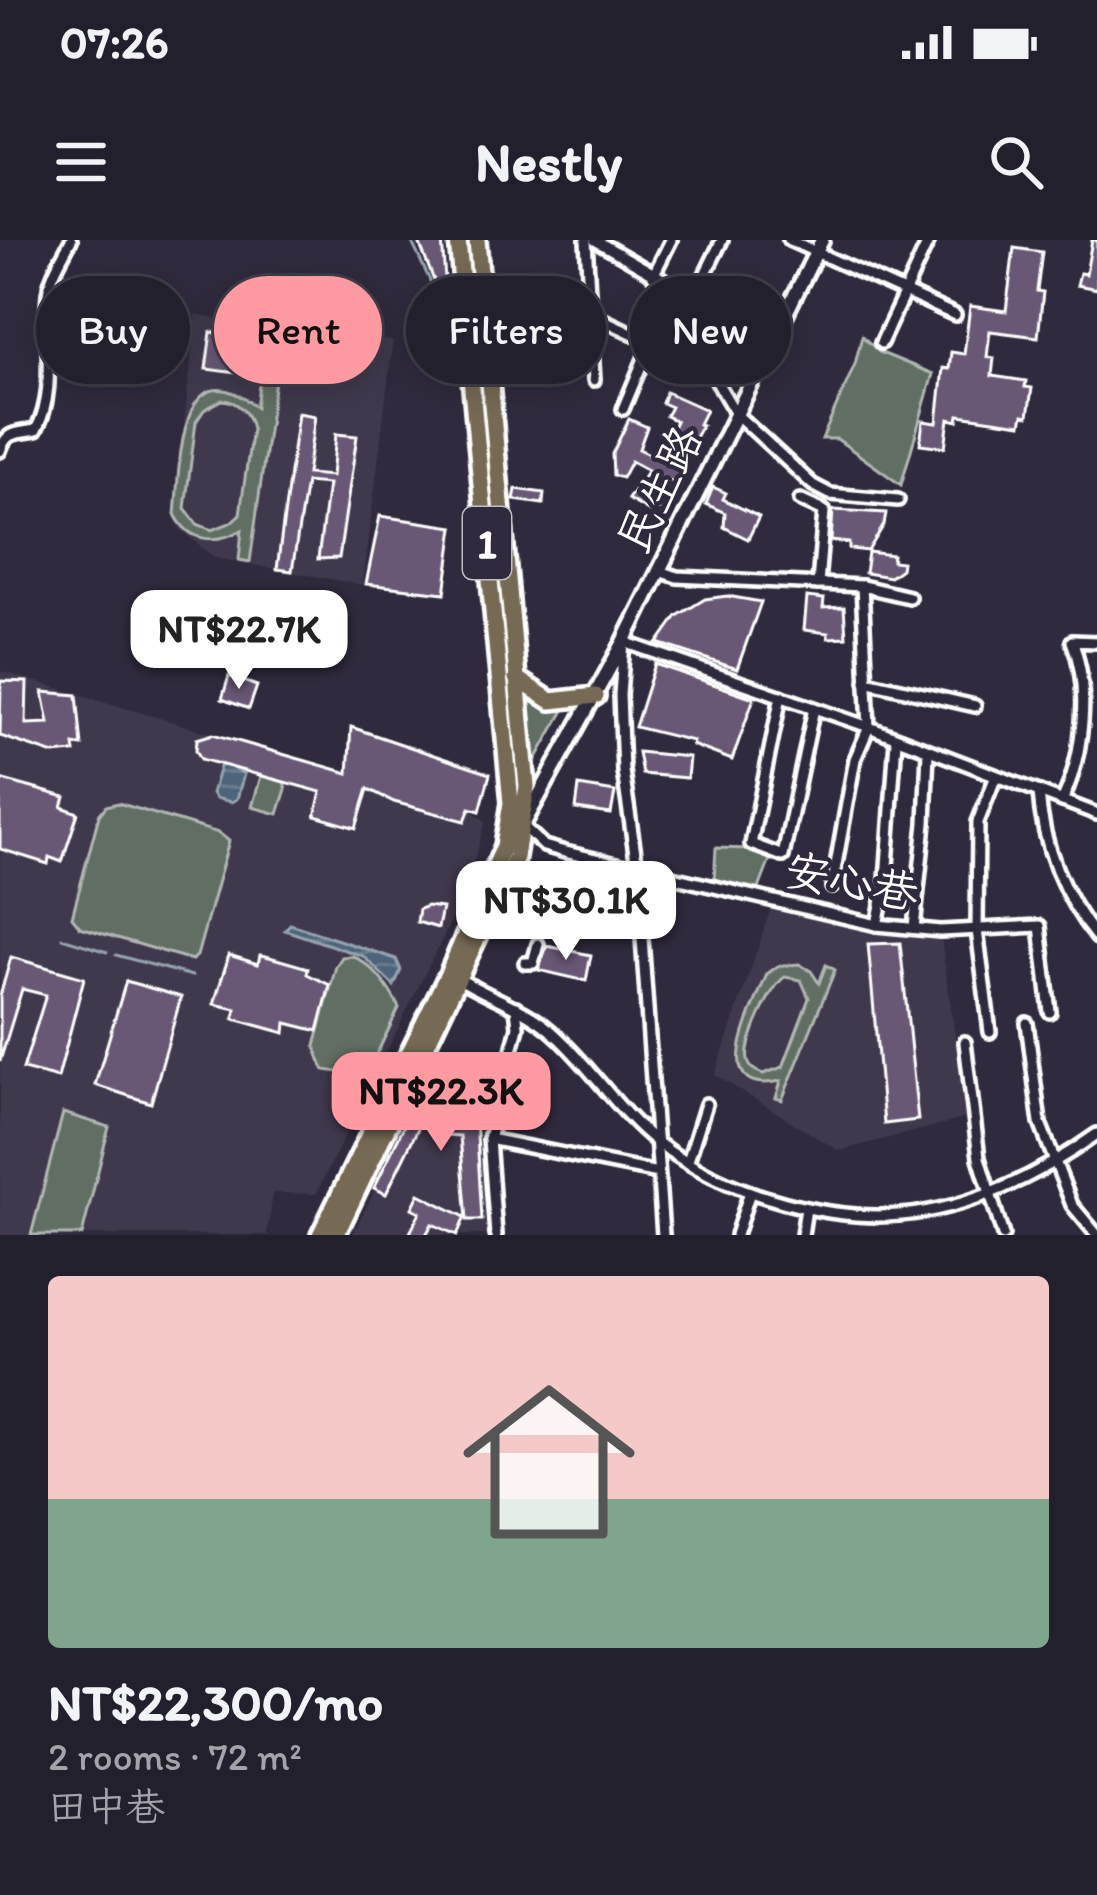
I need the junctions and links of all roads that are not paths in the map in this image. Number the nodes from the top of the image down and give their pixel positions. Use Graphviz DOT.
graph roads {
  1 [pos="71,240"];
  2 [pos="458,240"];
  3 [pos="477,240"];
  4 [pos="591,240"];
  5 [pos="671,240"];
  6 [pos="722,240"];
  7 [pos="790,240"];
  8 [pos="929,240"];
  9 [pos="819,246"];
  10 [pos="591,276"];
  11 [pos="653,276"];
  12 [pos="704,276"];
  13 [pos="904,292"];
  14 [pos="955,315"];
  15 [pos="880,343"];
  16 [pos="633,384"];
  17 [pos="718,384"];
  18 [pos="623,409"];
  19 [pos="736,414"];
  20 [pos="0,451"];
  21 [pos="800,500"];
  22 [pos="898,500"];
  23 [pos="659,571"];
  24 [pos="818,584"];
  25 [pos="862,586"];
  26 [pos="909,597"];
  27 [pos="624,642"];
  28 [pos="1097,642"];
  29 [pos="516,678"];
  30 [pos="866,681"];
  31 [pos="596,696"];
  32 [pos="781,696"];
  33 [pos="975,706"];
  34 [pos="814,708"];
  35 [pos="868,727"];
  36 [pos="896,740"];
  37 [pos="928,751"];
  38 [pos="997,776"];
  39 [pos="1039,792"];
  40 [pos="1062,801"];
  41 [pos="1097,814"];
  42 [pos="523,825"];
  43 [pos="504,846"];
  44 [pos="637,867"];
  45 [pos="832,887"];
  46 [pos="877,925"];
  47 [pos="914,928"];
  48 [pos="977,930"];
  49 [pos="1097,938"];
  50 [pos="538,944"];
  51 [pos="525,963"];
  52 [pos="454,976"];
  53 [pos="516,1007"];
  54 [pos="1049,1012"];
  55 [pos="1027,1023"];
  56 [pos="990,1032"];
  57 [pos="965,1042"];
  58 [pos="706,1104"];
  59 [pos="1097,1134"];
  60 [pos="488,1139"];
  61 [pos="656,1142"];
  62 [pos="688,1160"];
  63 [pos="1058,1162"];
  64 [pos="658,1174"];
  65 [pos="750,1192"];
  66 [pos="991,1193"];
  67 [pos="806,1208"];
  68 [pos="320,1235"];
  69 [pos="336,1235"];
  70 [pos="496,1235"];
  71 [pos="663,1235"];
  72 [pos="736,1235"];
  73 [pos="802,1235"];
  74 [pos="1004,1235"];
  75 [pos="1097,1235"];
  1 -- 20 [label="street"];
  2 -- 43 [label="main road, 1"];
  3 -- 29 [label="main road, 1"];
  4 -- 10 [label="street"];
  4 -- 11 [label="street"];
  5 -- 11 [label="street"];
  6 -- 12 [label="street"];
  7 -- 9 [label="street"];
  8 -- 13 [label="street"];
  9 -- 13 [label="street"];
  9 -- 19 [label="street, 民生路"];
  13 -- 14 [label="street"];
  13 -- 15 [label="street"];
  16 -- 18 [label="street"];
  17 -- 19 [label="street"];
  19 -- 22 [label="street"];
  19 -- 23 [label="street, 民生路"];
  21 -- 24 [label="street"];
  23 -- 24 [label="street"];
  23 -- 27 [label="street, 民生路"];
  24 -- 25 [label="street"];
  25 -- 26 [label="street"];
  25 -- 30 [label="street"];
  27 -- 31 [label="street, 民生路"];
  27 -- 32 [label="street"];
  27 -- 44 [label="street"];
  28 -- 40 [label="street"];
  29 -- 31 [label="main road"];
  29 -- 42 [label="main road, 1"];
  30 -- 33 [label="street"];
  30 -- 35 [label="street"];
  31 -- 42 [label="street, 民生路"];
  32 -- 34 [label="street"];
  32 -- 34 [label="street"];
  34 -- 35 [label="street"];
  35 -- 36 [label="street"];
  35 -- 45 [label="street"];
  36 -- 37 [label="street"];
  36 -- 46 [label="street"];
  37 -- 38 [label="street"];
  37 -- 47 [label="street"];
  38 -- 39 [label="street"];
  38 -- 48 [label="street"];
  39 -- 40 [label="street"];
  39 -- 49 [label="street"];
  40 -- 41 [label="street"];
  42 -- 43 [label="street, 民生路"];
  42 -- 44 [label="street, 安心巷"];
  42 -- 52 [label="main road, 1"];
  43 -- 52 [label="main road, 1"];
  44 -- 46 [label="street, 安心巷"];
  44 -- 61 [label="street"];
  46 -- 47 [label="street, 安心巷"];
  47 -- 48 [label="street, 安心巷"];
  48 -- 54 [label="street, 安心巷"];
  48 -- 56 [label="street"];
  50 -- 51 [label="street"];
  52 -- 53 [label="street"];
  52 -- 68 [label="main road, 1"];
  52 -- 69 [label="main road, 1"];
  53 -- 60 [label="street"];
  53 -- 61 [label="street"];
  55 -- 63 [label="street"];
  57 -- 66 [label="street"];
  58 -- 62 [label="street"];
  59 -- 63 [label="street"];
  60 -- 64 [label="street"];
  60 -- 70 [label="street"];
  61 -- 62 [label="street"];
  61 -- 64 [label="street"];
  62 -- 65 [label="street"];
  63 -- 66 [label="street"];
  63 -- 75 [label="street"];
  64 -- 71 [label="street"];
  65 -- 67 [label="street"];
  65 -- 72 [label="street"];
  66 -- 67 [label="street"];
  66 -- 74 [label="street"];
  67 -- 73 [label="street"];
}
